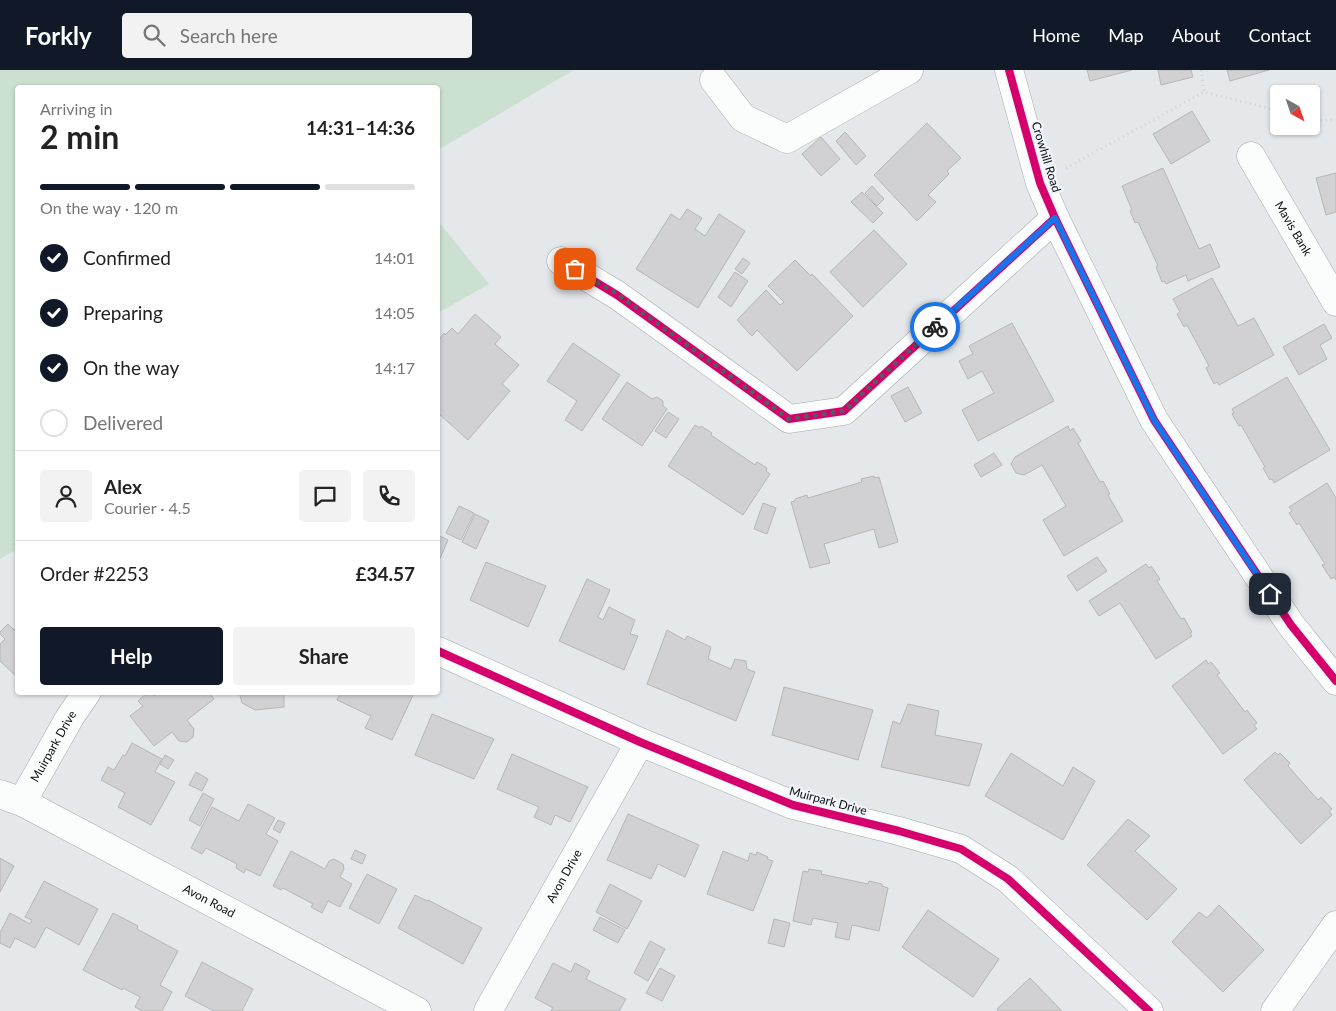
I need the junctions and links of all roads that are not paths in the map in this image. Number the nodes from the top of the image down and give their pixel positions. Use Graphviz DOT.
graph roads {
  1 [pos="909,70"];
  2 [pos="1008,70"];
  3 [pos="714,80"];
  4 [pos="1251,156"];
  5 [pos="1055,218"];
  6 [pos="561,260"];
  7 [pos="1336,302"];
  8 [pos="440,652"];
  9 [pos="1336,681"];
  10 [pos="85,695"];
  11 [pos="640,742"];
  12 [pos="11,798"];
  13 [pos="1336,925"];
  14 [pos="417,1011"];
  15 [pos="488,1011"];
  16 [pos="1149,1011"];
  17 [pos="1275,1011"];
  1 -- 3 [label="street"];
  2 -- 5 [label="street, Crowhill Road"];
  4 -- 7 [label="street, Mavis Bank"];
  5 -- 6 [label="street"];
  5 -- 9 [label="street, Crowhill Road"];
  8 -- 11 [label="street, Muirpark Drive"];
  10 -- 12 [label="street, Muirpark Drive"];
  11 -- 15 [label="street, Avon Drive"];
  11 -- 16 [label="street, Muirpark Drive"];
  12 -- 14 [label="street, Avon Road"];
  13 -- 17 [label="street"];
}
